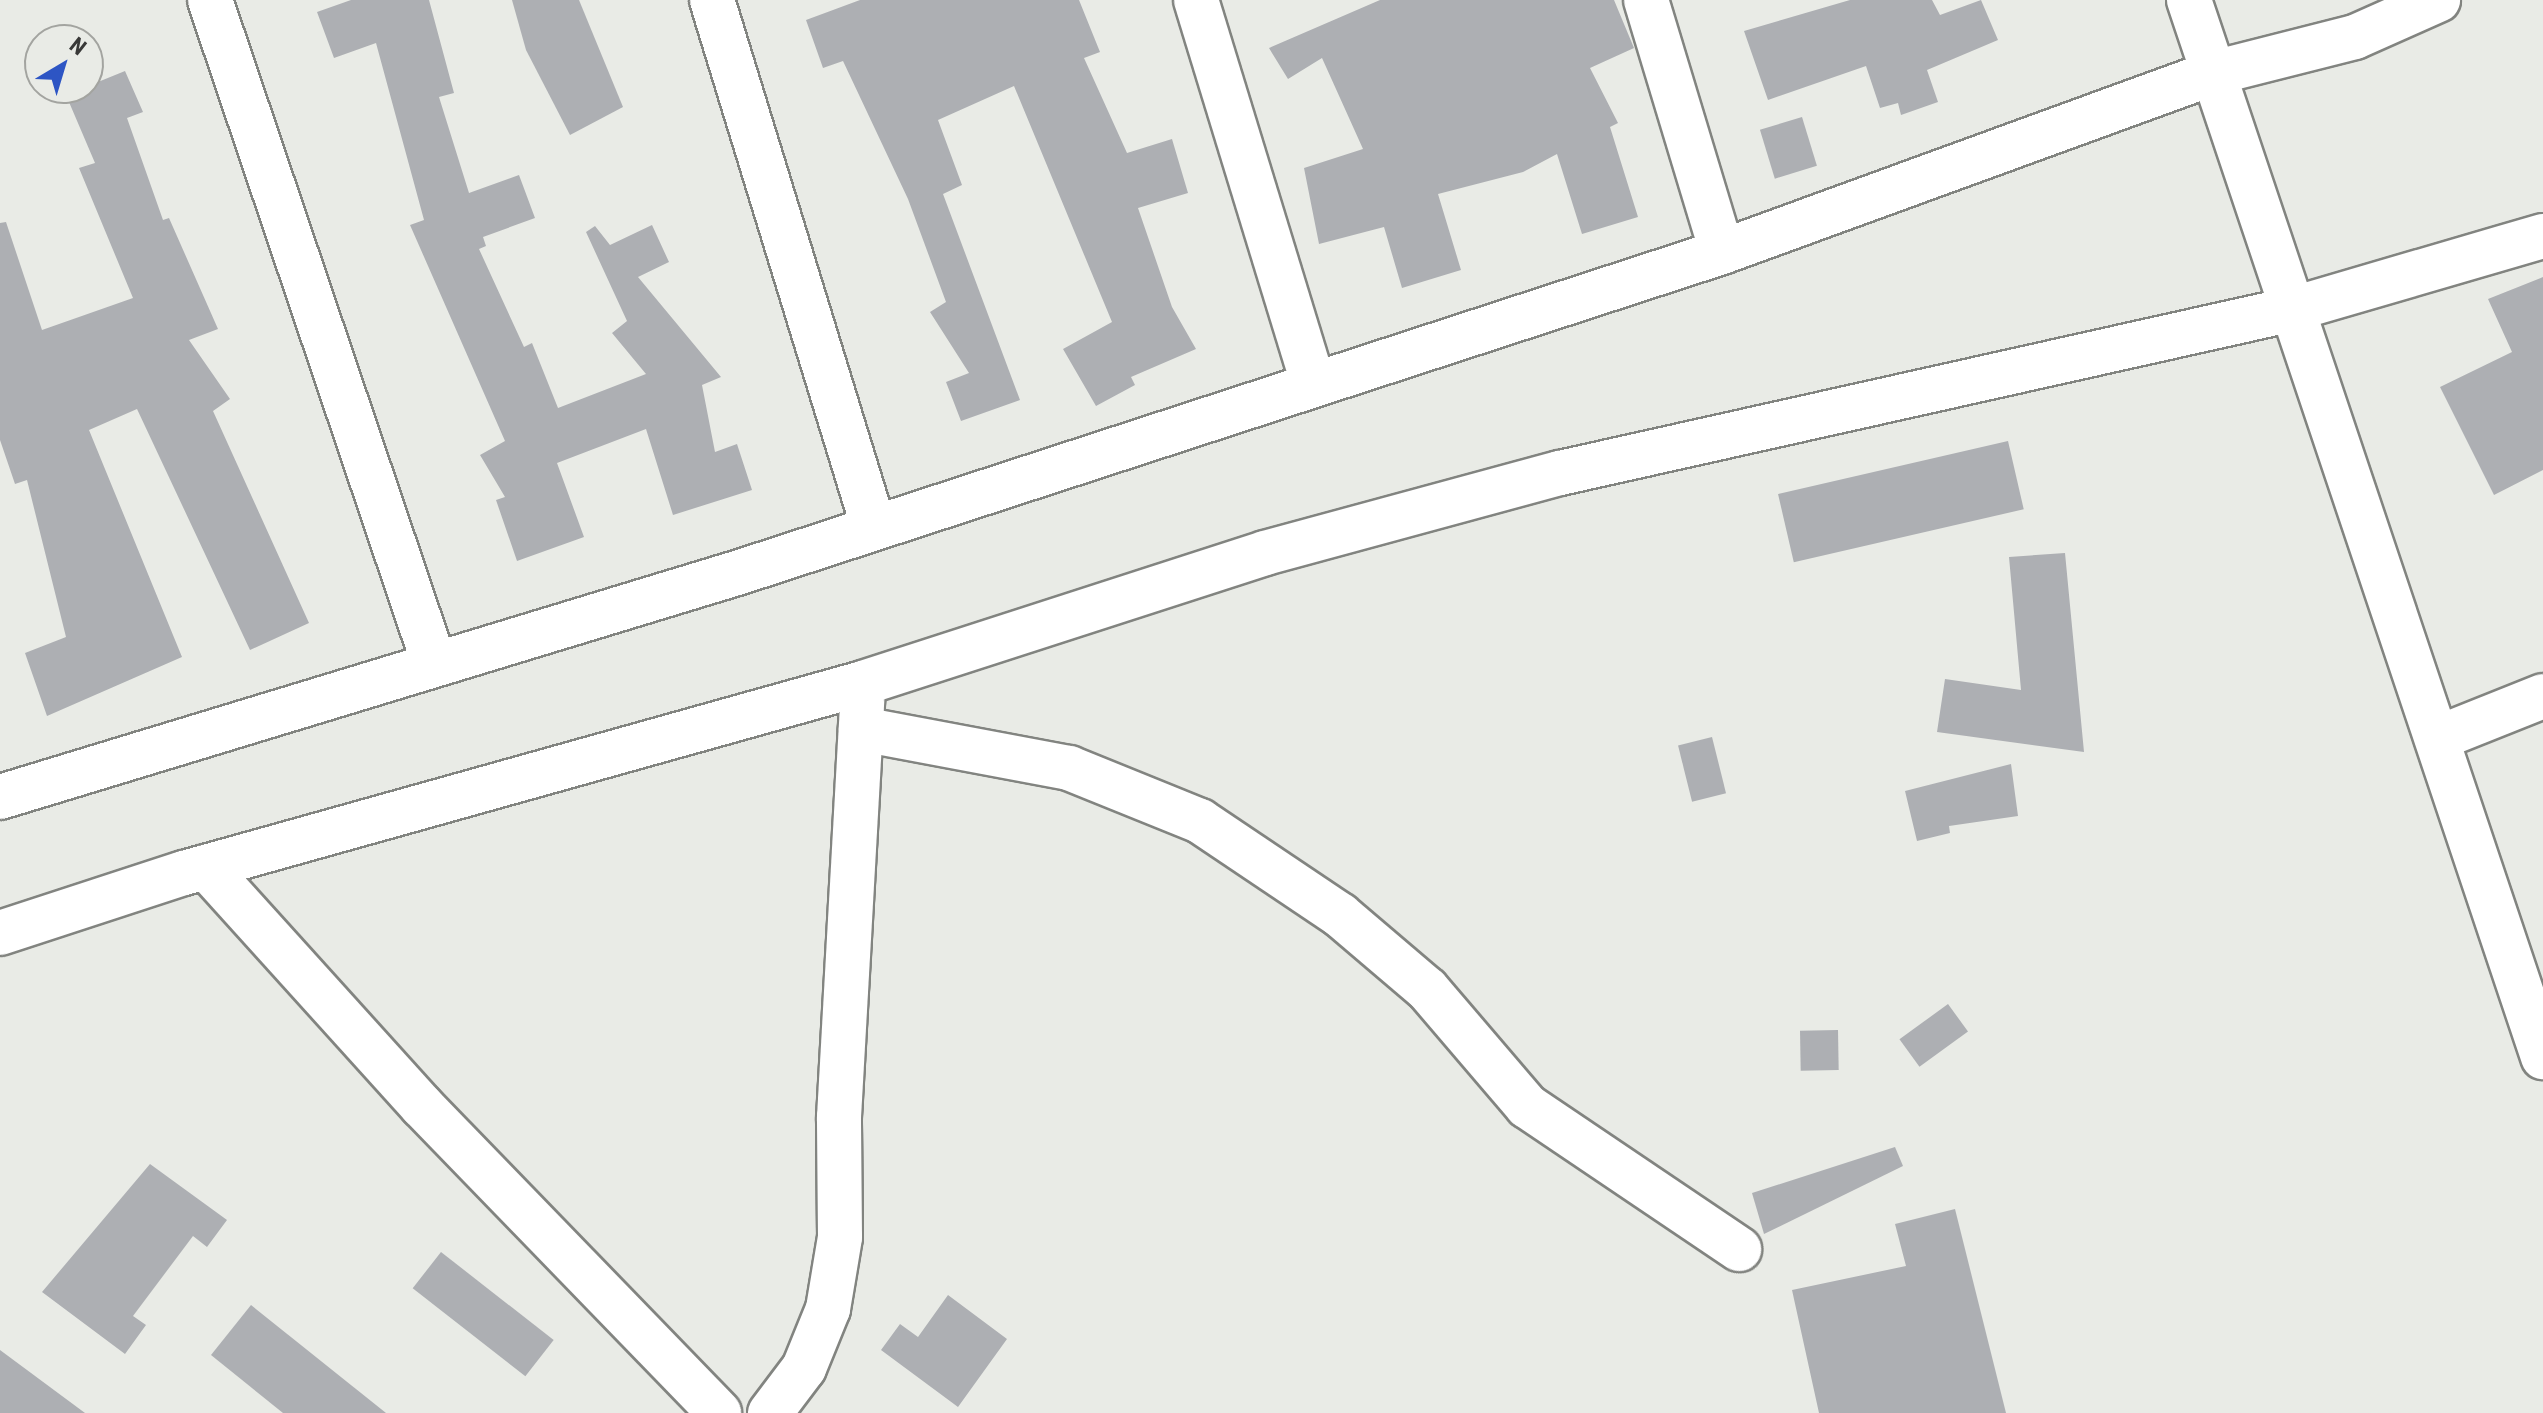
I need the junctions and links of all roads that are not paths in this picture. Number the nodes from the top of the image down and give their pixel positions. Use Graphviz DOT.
graph roads {
  1 [pos="210,0"];
  2 [pos="712,0"];
  3 [pos="1196,0"];
  4 [pos="1646,0"];
  5 [pos="2189,0"];
  6 [pos="2438,0"];
  7 [pos="2217,85"];
  8 [pos="2543,236"];
  9 [pos="1722,252"];
  10 [pos="2293,309"];
  11 [pos="1313,383"];
  12 [pos="873,525"];
  13 [pos="433,660"];
  14 [pos="863,683"];
  15 [pos="2543,696"];
  16 [pos="861,729"];
  17 [pos="2438,738"];
  18 [pos="0,797"];
  19 [pos="206,867"];
  20 [pos="0,933"];
  21 [pos="2543,1057"];
  22 [pos="1739,1249"];
  23 [pos="719,1413"];
  24 [pos="770,1413"];
  1 -- 13 [label="street"];
  2 -- 12 [label="street"];
  3 -- 11 [label="street"];
  4 -- 9 [label="street"];
  5 -- 7 [label="street"];
  6 -- 7 [label="street"];
  7 -- 9 [label="street"];
  7 -- 10 [label="street"];
  8 -- 10 [label="street"];
  9 -- 11 [label="street"];
  10 -- 14 [label="street"];
  10 -- 17 [label="street"];
  11 -- 12 [label="street"];
  12 -- 13 [label="street"];
  13 -- 18 [label="street"];
  14 -- 16 [label="street"];
  14 -- 19 [label="street"];
  15 -- 17 [label="street"];
  16 -- 22 [label="street"];
  16 -- 24 [label="street"];
  17 -- 21 [label="street"];
  19 -- 20 [label="street"];
  19 -- 23 [label="street"];
}
